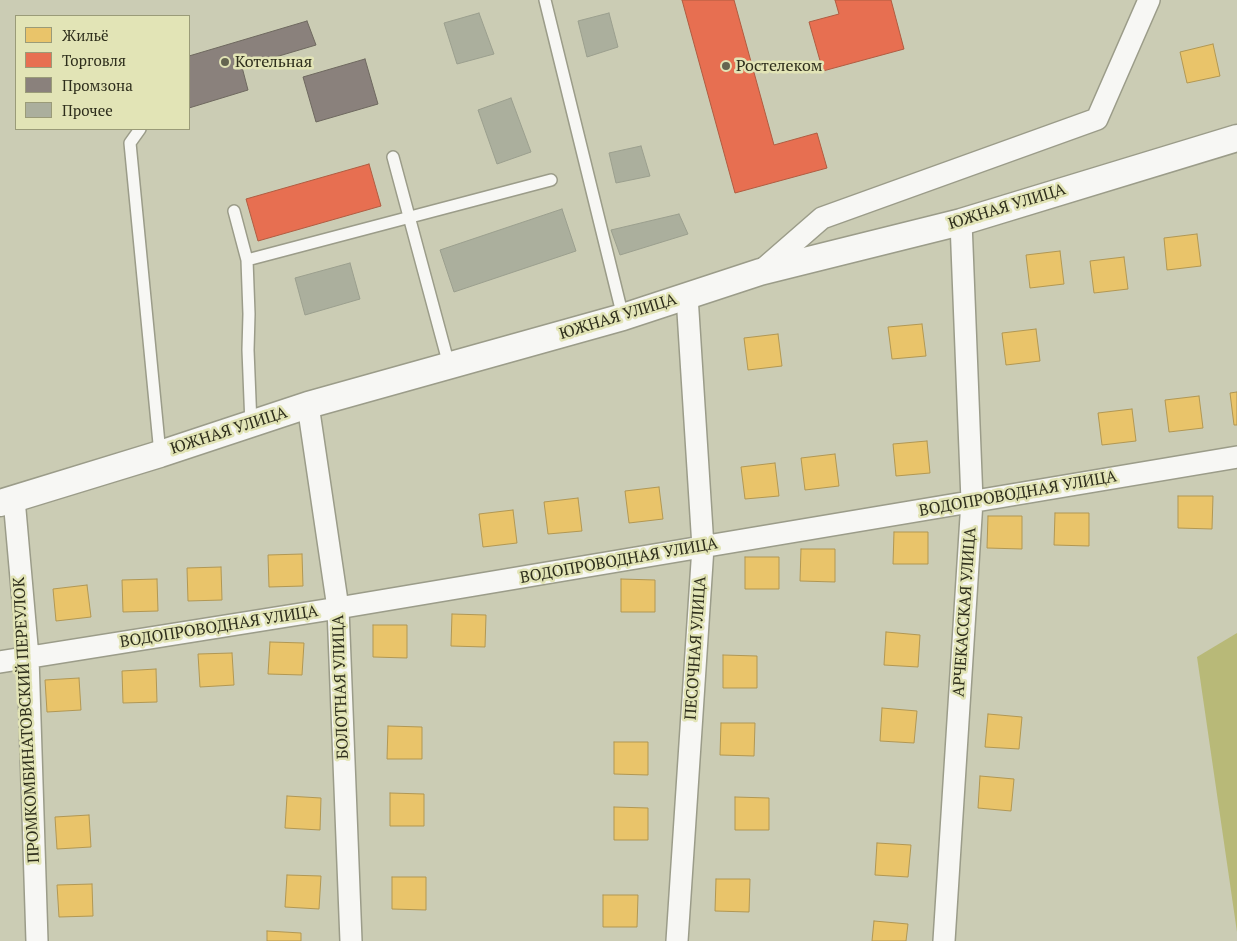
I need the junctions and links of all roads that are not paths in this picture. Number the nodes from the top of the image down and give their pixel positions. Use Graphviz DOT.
graph roads {
  1 [pos="545,0"];
  2 [pos="1149,0"];
  3 [pos="139,130"];
  4 [pos="1237,138"];
  5 [pos="393,157"];
  6 [pos="551,180"];
  7 [pos="234,211"];
  8 [pos="408,218"];
  9 [pos="961,222"];
  10 [pos="247,260"];
  11 [pos="760,272"];
  12 [pos="687,296"];
  13 [pos="623,316"];
  14 [pos="449,365"];
  15 [pos="308,405"];
  16 [pos="251,425"];
  17 [pos="160,454"];
  18 [pos="1237,457"];
  19 [pos="7,501"];
  20 [pos="972,502"];
  21 [pos="703,547"];
  22 [pos="338,608"];
  23 [pos="28,657"];
  24 [pos="0,662"];
  25 [pos="37,941"];
  26 [pos="351,941"];
  27 [pos="676,941"];
  28 [pos="944,941"];
  1 -- 13 [label="lane"];
  2 -- 11 [label="street"];
  3 -- 17 [label="lane"];
  4 -- 9 [label="street, ЮЖНАЯ УЛИЦА"];
  5 -- 8 [label="lane"];
  6 -- 8 [label="lane"];
  7 -- 10 [label="lane"];
  8 -- 10 [label="lane"];
  8 -- 14 [label="lane"];
  9 -- 11 [label="street, ЮЖНАЯ УЛИЦА"];
  9 -- 20 [label="street, АРЧЕКАССКАЯ УЛИЦА"];
  10 -- 16 [label="lane"];
  11 -- 12 [label="street, ЮЖНАЯ УЛИЦА"];
  12 -- 13 [label="street, ЮЖНАЯ УЛИЦА"];
  12 -- 21 [label="street, ПЕСОЧНАЯ УЛИЦА"];
  13 -- 14 [label="street, ЮЖНАЯ УЛИЦА"];
  14 -- 15 [label="street, ЮЖНАЯ УЛИЦА"];
  15 -- 16 [label="street, ЮЖНАЯ УЛИЦА"];
  15 -- 22 [label="street, БОЛОТНАЯ УЛИЦА"];
  16 -- 17 [label="street, ЮЖНАЯ УЛИЦА"];
  17 -- 19 [label="street, ЮЖНАЯ УЛИЦА"];
  18 -- 20 [label="street, ВОДОПРОВОДНАЯ УЛИЦА"];
  19 -- 23 [label="street, ПРОМКОМБИНАТОВСКИЙ ПЕРЕУЛОК"];
  20 -- 21 [label="street, ВОДОПРОВОДНАЯ УЛИЦА"];
  20 -- 28 [label="street, АРЧЕКАССКАЯ УЛИЦА"];
  21 -- 22 [label="street, ВОДОПРОВОДНАЯ УЛИЦА"];
  21 -- 27 [label="street, ПЕСОЧНАЯ УЛИЦА"];
  22 -- 23 [label="street, ВОДОПРОВОДНАЯ УЛИЦА"];
  22 -- 26 [label="street, БОЛОТНАЯ УЛИЦА"];
  23 -- 24 [label="street, ВОДОПРОВОДНАЯ УЛИЦА"];
  23 -- 25 [label="street, ПРОМКОМБИНАТОВСКИЙ ПЕРЕУЛОК"];
}
